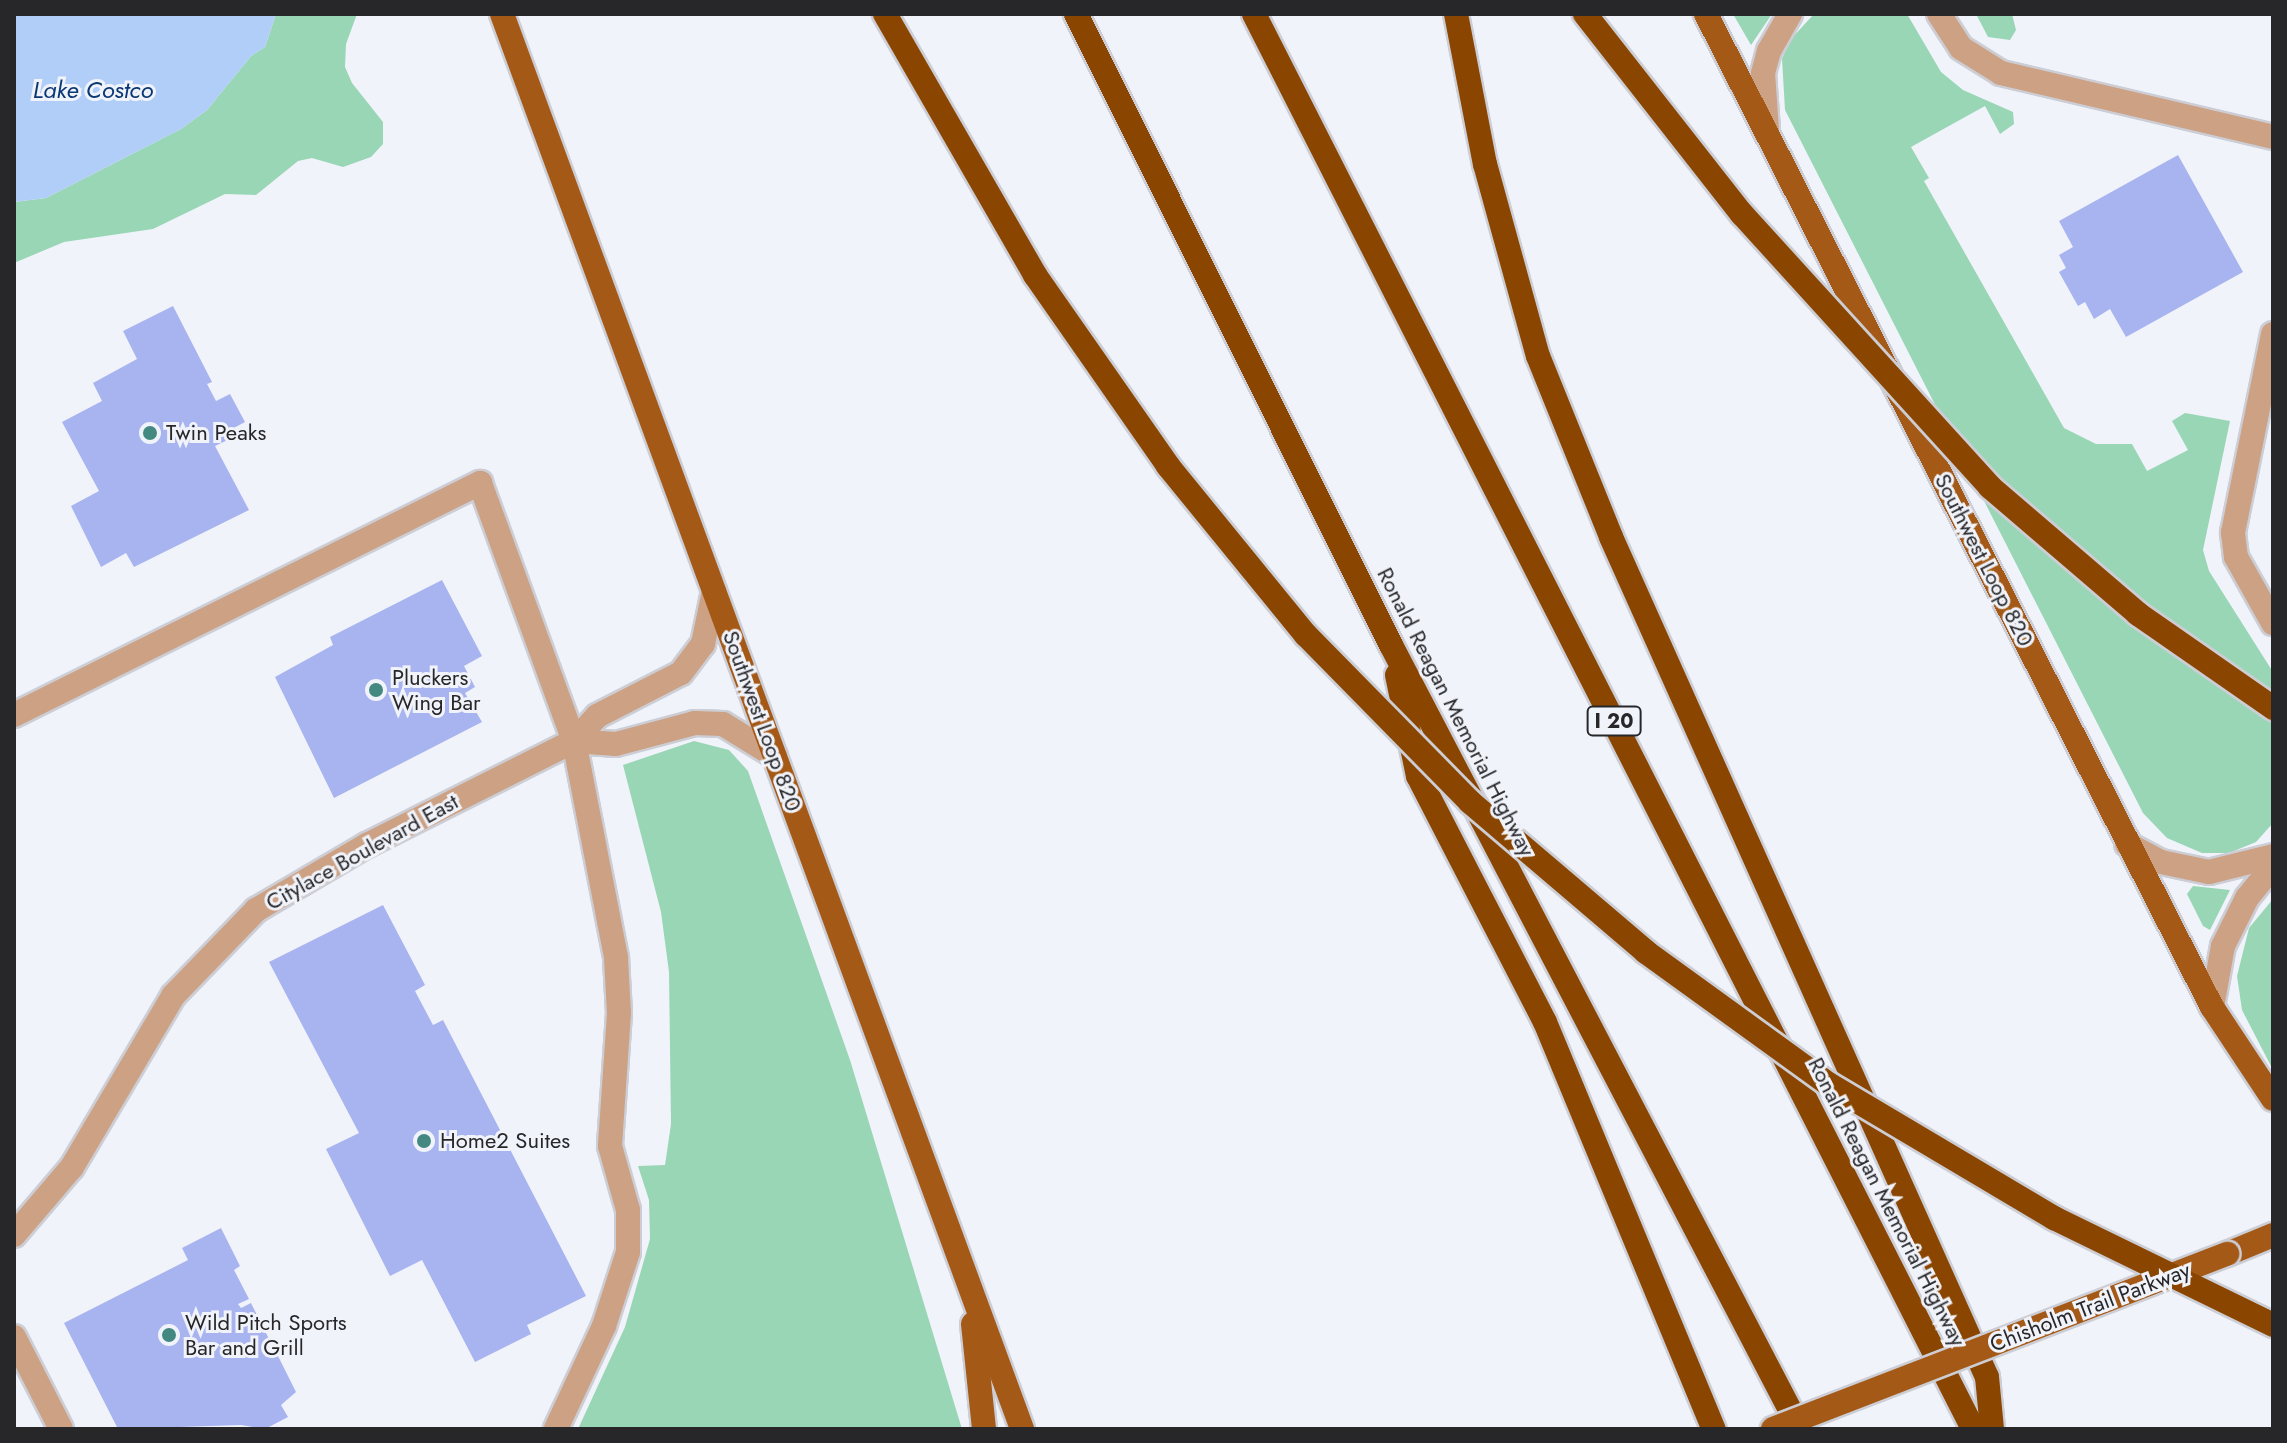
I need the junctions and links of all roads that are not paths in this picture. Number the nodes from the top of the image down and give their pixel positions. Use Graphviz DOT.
graph roads {
  1 [pos="502,14"];
  2 [pos="885,14"];
  3 [pos="1076,14"];
  4 [pos="1254,14"];
  5 [pos="1456,14"];
  6 [pos="1585,14"];
  7 [pos="1706,14"];
  8 [pos="1790,14"];
  9 [pos="1939,14"];
  10 [pos="2273,137"];
  11 [pos="1769,141"];
  12 [pos="2273,334"];
  13 [pos="714,591"];
  14 [pos="2273,623"];
  15 [pos="1391,645"];
  16 [pos="2273,708"];
  17 [pos="14,715"];
  18 [pos="574,741"];
  19 [pos="775,756"];
  20 [pos="2127,844"];
  21 [pos="2273,856"];
  22 [pos="2273,866"];
  23 [pos="2212,1007"];
  24 [pos="2273,1099"];
  25 [pos="14,1235"];
  26 [pos="2273,1235"];
  27 [pos="970,1290"];
  28 [pos="2273,1325"];
  29 [pos="14,1337"];
  30 [pos="61,1429"];
  31 [pos="556,1429"];
  32 [pos="984,1429"];
  33 [pos="1022,1429"];
  34 [pos="1714,1429"];
  35 [pos="1773,1429"];
  36 [pos="1800,1429"];
  37 [pos="1973,1429"];
  38 [pos="1992,1429"];
  1 -- 13 [label="main road, Southwest Loop 820"];
  2 -- 28 [label="highway, bridge"];
  3 -- 15 [label="highway, Ronald Reagan Memorial Highway"];
  4 -- 37 [label="highway, Ronald Reagan Memorial Highway / I 20"];
  5 -- 38 [label="highway"];
  6 -- 16 [label="highway, bridge"];
  7 -- 11 [label="main road, Southwest Loop 820"];
  8 -- 11 [label="lane"];
  9 -- 10 [label="lane"];
  11 -- 20 [label="main road, Southwest Loop 820"];
  12 -- 14 [label="lane"];
  13 -- 18 [label="lane"];
  13 -- 19 [label="main road, Southwest Loop 820"];
  15 -- 34 [label="highway"];
  15 -- 36 [label="highway, Ronald Reagan Memorial Highway"];
  17 -- 18 [label="lane"];
  18 -- 19 [label="lane"];
  18 -- 25 [label="lane, Citylace Boulevard East"];
  18 -- 31 [label="lane"];
  19 -- 27 [label="main road, Southwest Loop 820"];
  20 -- 21 [label="lane"];
  20 -- 23 [label="main road, Southwest Loop 820"];
  22 -- 23 [label="lane"];
  23 -- 24 [label="main road, Southwest Loop 820"];
  26 -- 35 [label="main road, Chisholm Trail Parkway, bridge"];
  27 -- 32 [label="main road"];
  27 -- 33 [label="main road, Southwest Loop 820"];
  29 -- 30 [label="lane"];
}
